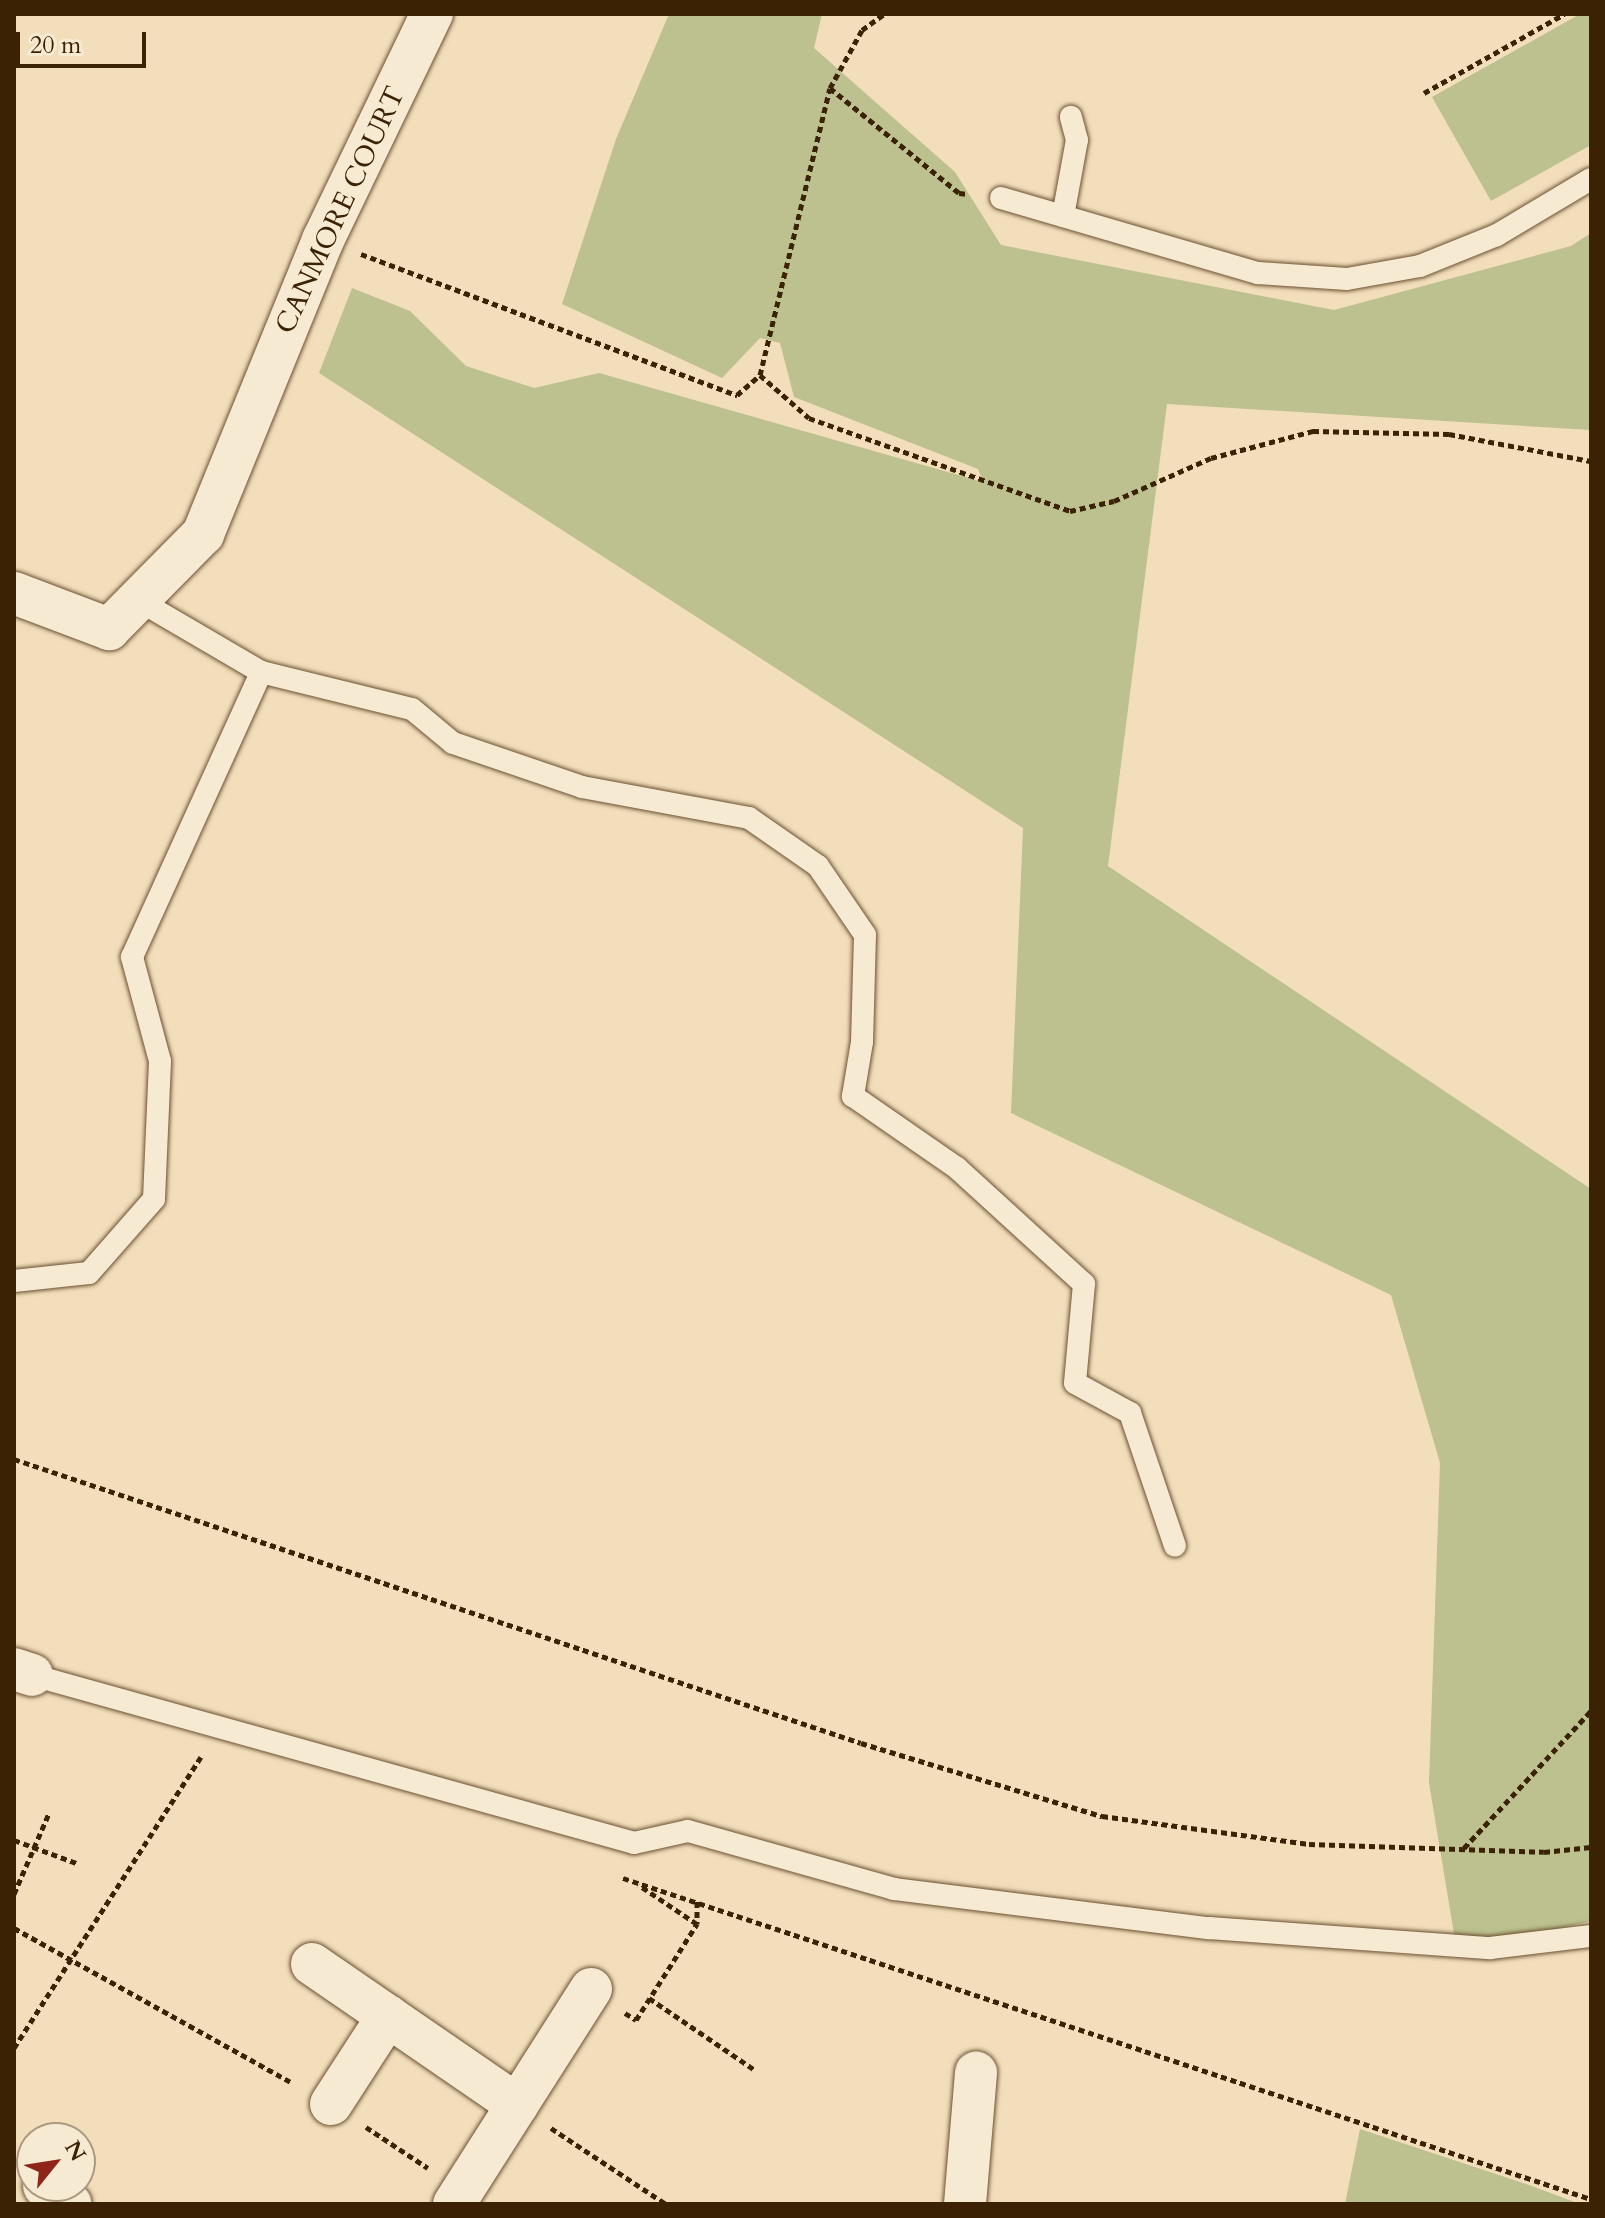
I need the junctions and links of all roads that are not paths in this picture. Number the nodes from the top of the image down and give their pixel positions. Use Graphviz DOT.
graph roads {
  1 [pos="432,14"];
  2 [pos="1071,117"];
  3 [pos="1591,179"];
  4 [pos="1001,198"];
  5 [pos="1063,216"];
  6 [pos="14,593"];
  7 [pos="138,600"];
  8 [pos="261,672"];
  9 [pos="14,1281"];
  10 [pos="1175,1546"];
  11 [pos="23,1672"];
  12 [pos="1591,1936"];
  13 [pos="312,1964"];
  14 [pos="591,1989"];
  15 [pos="388,2016"];
  16 [pos="976,2072"];
  17 [pos="331,2104"];
  18 [pos="517,2105"];
  19 [pos="459,2197"];
  20 [pos="965,2204"];
  1 -- 7 [label="street, CANMORE COURT"];
  2 -- 5 [label="lane"];
  3 -- 5 [label="lane"];
  4 -- 5 [label="lane"];
  6 -- 7 [label="street, CANMORE COURT"];
  7 -- 8 [label="lane"];
  8 -- 9 [label="lane"];
  8 -- 10 [label="lane"];
  11 -- 12 [label="lane"];
  13 -- 15 [label="street"];
  14 -- 18 [label="street"];
  15 -- 17 [label="street"];
  15 -- 18 [label="street"];
  16 -- 20 [label="street"];
  18 -- 19 [label="street"];
}
